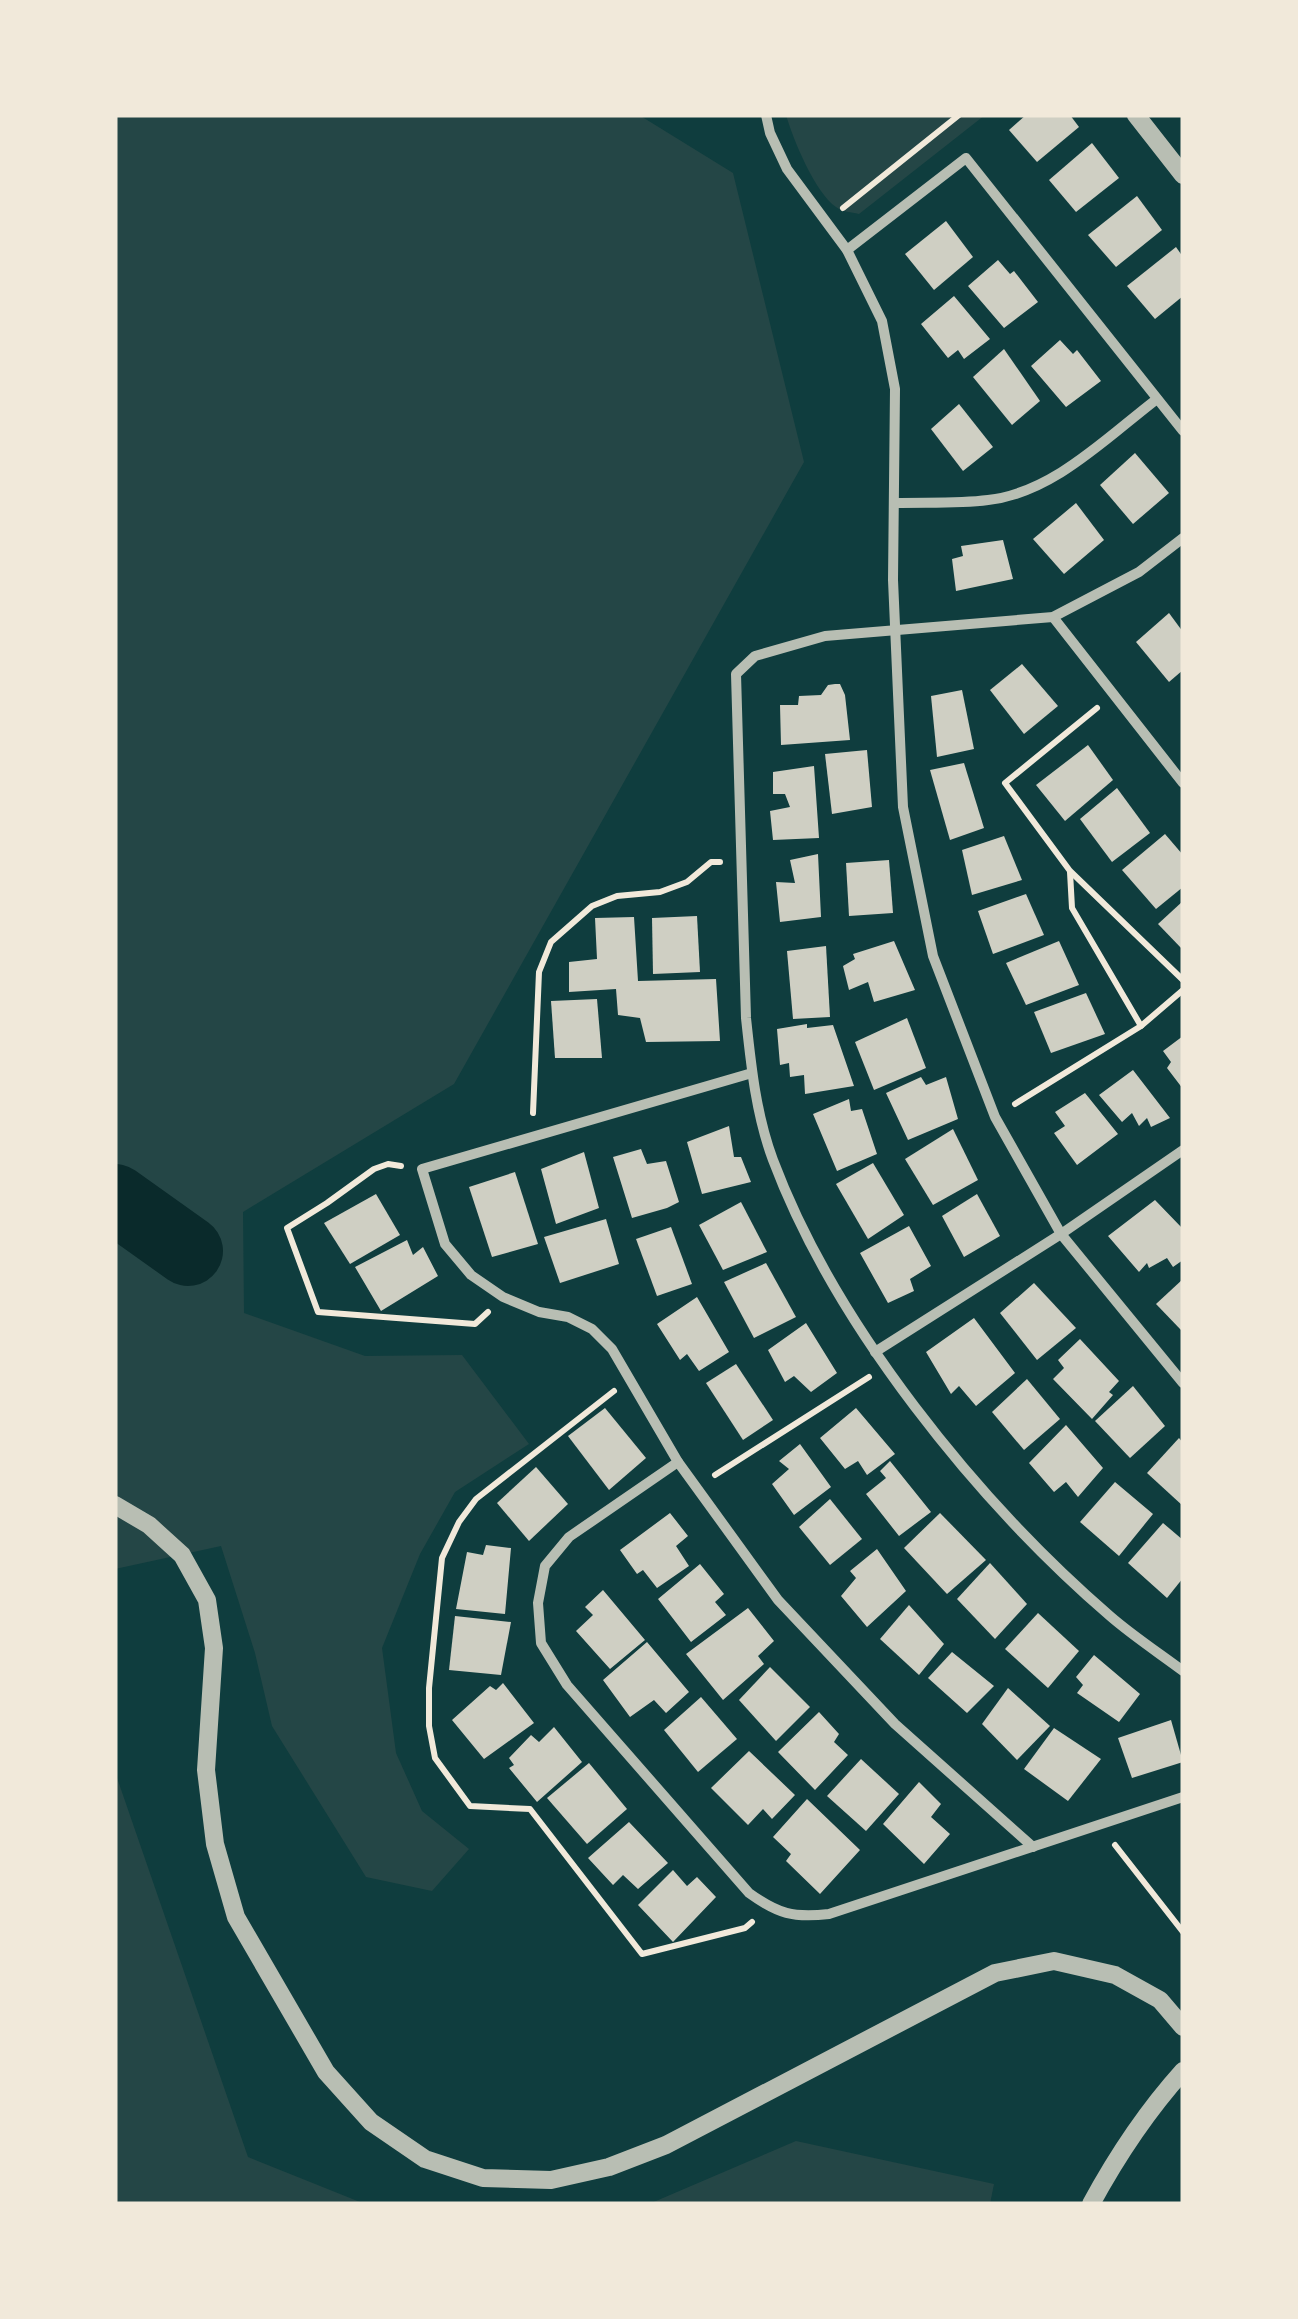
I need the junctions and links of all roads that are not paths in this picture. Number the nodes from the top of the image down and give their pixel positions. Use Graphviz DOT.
graph roads {
  1 [pos="766,115"];
  2 [pos="1136,115"];
  3 [pos="1183,175"];
  4 [pos="847,250"];
  5 [pos="1157,399"];
  6 [pos="1183,431"];
  7 [pos="895,503"];
  8 [pos="1183,538"];
  9 [pos="1053,617"];
  10 [pos="894,631"];
  11 [pos="1183,784"];
  12 [pos="752,1073"];
  13 [pos="1183,1150"];
  14 [pos="1061,1234"];
  15 [pos="875,1352"];
  16 [pos="1183,1383"];
  17 [pos="678,1462"];
  18 [pos="115,1505"];
  19 [pos="1183,1671"];
  20 [pos="1183,1797"];
  21 [pos="1032,1847"];
  22 [pos="1183,2027"];
  23 [pos="1183,2070"];
  24 [pos="1091,2204"];
  1 -- 4 [label="street"];
  2 -- 3 [label="street"];
  4 -- 5 [label="street"];
  4 -- 7 [label="street"];
  5 -- 6 [label="street"];
  5 -- 7 [label="street"];
  7 -- 10 [label="street"];
  8 -- 9 [label="street"];
  9 -- 10 [label="street"];
  9 -- 11 [label="street"];
  10 -- 12 [label="street"];
  10 -- 14 [label="street"];
  12 -- 15 [label="street"];
  12 -- 17 [label="street"];
  13 -- 14 [label="street"];
  14 -- 15 [label="street"];
  14 -- 16 [label="street"];
  15 -- 19 [label="street"];
  17 -- 21 [label="street"];
  17 -- 21 [label="street"];
  18 -- 22 [label="street"];
  20 -- 21 [label="street"];
  23 -- 24 [label="street"];
}
